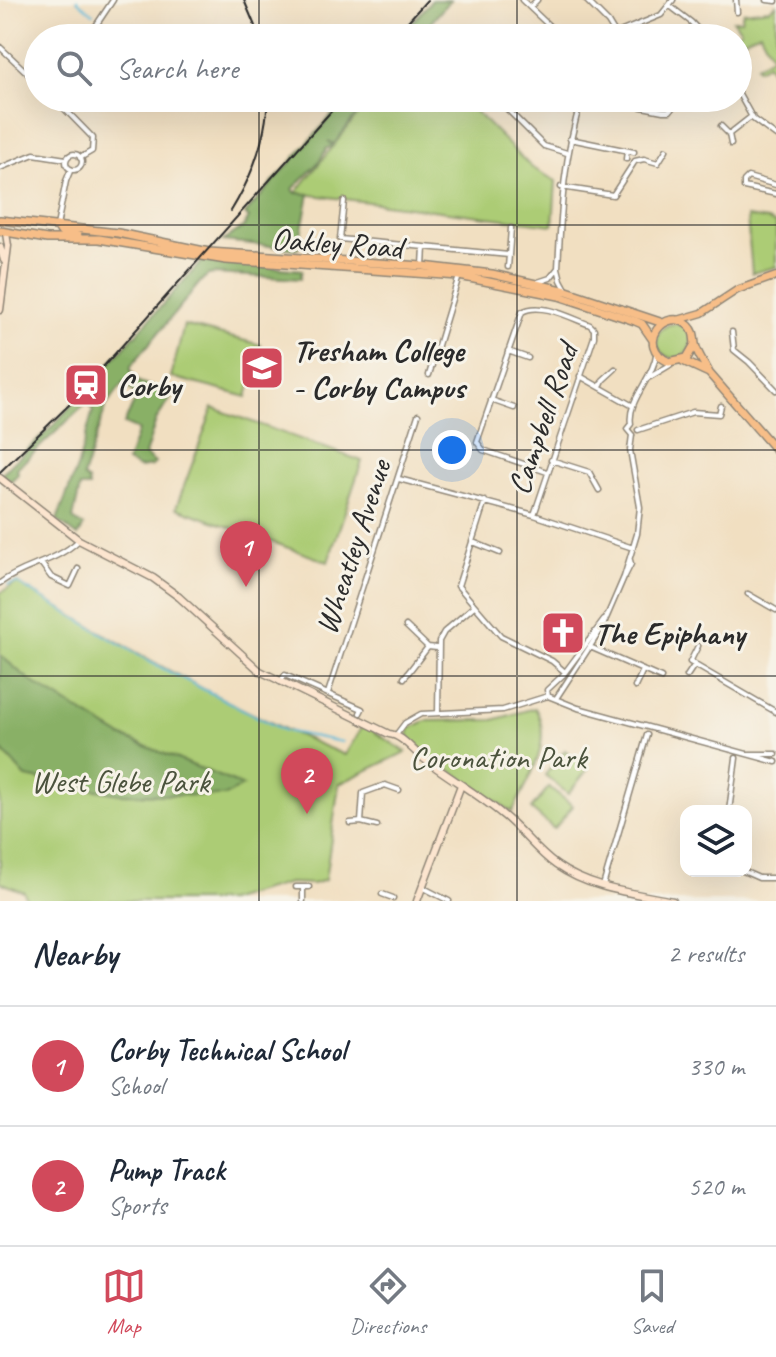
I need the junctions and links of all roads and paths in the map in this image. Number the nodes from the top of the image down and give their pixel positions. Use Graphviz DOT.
graph roads {
  1 [pos="113,0"];
  2 [pos="522,0"];
  3 [pos="537,0"];
  4 [pos="586,0"];
  5 [pos="736,0"];
  6 [pos="767,0"];
  7 [pos="776,1"];
  8 [pos="671,3"];
  9 [pos="530,7"];
  10 [pos="737,12"];
  11 [pos="97,24"];
  12 [pos="548,24"];
  13 [pos="609,24"];
  14 [pos="636,24"];
  15 [pos="693,24"];
  16 [pos="0,47"];
  17 [pos="24,70"];
  18 [pos="68,112"];
  19 [pos="510,112"];
  20 [pos="579,112"];
  21 [pos="750,112"];
  22 [pos="752,116"];
  23 [pos="721,126"];
  24 [pos="729,134"];
  25 [pos="776,136"];
  26 [pos="570,139"];
  27 [pos="731,144"];
  28 [pos="666,150"];
  29 [pos="627,151"];
  30 [pos="634,152"];
  31 [pos="567,153"];
  32 [pos="80,158"];
  33 [pos="66,159"];
  34 [pos="626,159"];
  35 [pos="0,168"];
  36 [pos="71,169"];
  37 [pos="776,185"];
  38 [pos="561,187"];
  39 [pos="776,194"];
  40 [pos="344,201"];
  41 [pos="57,226"];
  42 [pos="2,228"];
  43 [pos="511,228"];
  44 [pos="22,236"];
  45 [pos="80,237"];
  46 [pos="47,239"];
  47 [pos="340,239"];
  48 [pos="8,246"];
  49 [pos="339,246"];
  50 [pos="0,247"];
  51 [pos="424,247"];
  52 [pos="509,255"];
  53 [pos="5,264"];
  54 [pos="423,266"];
  55 [pos="508,267"];
  56 [pos="558,268"];
  57 [pos="2,276"];
  58 [pos="459,276"];
  59 [pos="776,276"];
  60 [pos="536,283"];
  61 [pos="567,291"];
  62 [pos="0,310"];
  63 [pos="702,313"];
  64 [pos="676,320"];
  65 [pos="663,323"];
  66 [pos="693,330"];
  67 [pos="731,332"];
  68 [pos="653,340"];
  69 [pos="695,344"];
  70 [pos="508,350"];
  71 [pos="656,353"];
  72 [pos="528,358"];
  73 [pos="679,362"];
  74 [pos="615,369"];
  75 [pos="709,373"];
  76 [pos="429,375"];
  77 [pos="580,376"];
  78 [pos="650,377"];
  79 [pos="776,378"];
  80 [pos="771,385"];
  81 [pos="600,387"];
  82 [pos="776,390"];
  83 [pos="491,400"];
  84 [pos="633,406"];
  85 [pos="721,406"];
  86 [pos="514,408"];
  87 [pos="418,415"];
  88 [pos="631,424"];
  89 [pos="638,430"];
  90 [pos="632,435"];
  91 [pos="776,450"];
  92 [pos="551,460"];
  93 [pos="547,472"];
  94 [pos="399,479"];
  95 [pos="2,480"];
  96 [pos="595,488"];
  97 [pos="485,501"];
  98 [pos="534,515"];
  99 [pos="79,540"];
  100 [pos="472,542"];
  101 [pos="633,548"];
  102 [pos="500,553"];
  103 [pos="41,563"];
  104 [pos="78,569"];
  105 [pos="0,583"];
  106 [pos="70,586"];
  107 [pos="66,594"];
  108 [pos="748,594"];
  109 [pos="473,607"];
  110 [pos="776,610"];
  111 [pos="604,620"];
  112 [pos="406,626"];
  113 [pos="698,646"];
  114 [pos="428,647"];
  115 [pos="590,647"];
  116 [pos="437,648"];
  117 [pos="695,664"];
  118 [pos="643,670"];
  119 [pos="565,672"];
  120 [pos="687,676"];
  121 [pos="404,678"];
  122 [pos="661,678"];
  123 [pos="280,682"];
  124 [pos="551,687"];
  125 [pos="635,687"];
  126 [pos="328,693"];
  127 [pos="548,696"];
  128 [pos="558,696"];
  129 [pos="776,712"];
  130 [pos="360,713"];
  131 [pos="438,713"];
  132 [pos="396,735"];
  133 [pos="647,735"];
  134 [pos="746,754"];
  135 [pos="776,754"];
  136 [pos="736,758"];
  137 [pos="776,761"];
  138 [pos="735,766"];
  139 [pos="742,767"];
  140 [pos="461,785"];
  141 [pos="399,790"];
  142 [pos="730,805"];
  143 [pos="361,822"];
  144 [pos="350,823"];
  145 [pos="377,826"];
  146 [pos="752,875"];
  147 [pos="776,878"];
  148 [pos="296,887"];
  149 [pos="422,887"];
  150 [pos="603,887"];
  151 [pos="647,898"];
  152 [pos="303,901"];
  153 [pos="417,901"];
  154 [pos="449,901"];
  155 [pos="673,901"];
  1 -- 11 [label="street"];
  2 -- 9 [label="street"];
  3 -- 9 [label="street"];
  4 -- 13 [label="street"];
  5 -- 10 [label="street"];
  6 -- 7 [label="street"];
  8 -- 14 [label="street"];
  8 -- 15 [label="street"];
  9 -- 12 [label="street"];
  16 -- 17 [label="street"];
  18 -- 32 [label="street"];
  19 -- 31 [label="street"];
  20 -- 26 [label="street"];
  21 -- 22 [label="street"];
  22 -- 24 [label="street"];
  22 -- 25 [label="street"];
  23 -- 24 [label="street"];
  24 -- 27 [label="street"];
  26 -- 29 [label="street"];
  26 -- 31 [label="street"];
  28 -- 38 [label="street"];
  29 -- 30 [label="street"];
  29 -- 34 [label="street"];
  31 -- 38 [label="street"];
  32 -- 33 [label="street"];
  32 -- 36 [label="street"];
  33 -- 35 [label="street"];
  33 -- 36 [label="street"];
  36 -- 41 [label="street"];
  37 -- 39 [label="street"];
  38 -- 56 [label="street"];
  40 -- 47 [label="street, Oakley Road"];
  41 -- 42 [label="highway, Oakley Road"];
  41 -- 45 [label="highway"];
  41 -- 46 [label="highway"];
  41 -- 54 [label="highway, Oakley Road"];
  42 -- 44 [label="highway, Oakley Road"];
  42 -- 48 [label="street"];
  43 -- 52 [label="street"];
  44 -- 46 [label="highway, Oakley Road"];
  44 -- 48 [label="street"];
  45 -- 46 [label="highway, Oakley Road"];
  45 -- 58 [label="highway, Oakley Road"];
  47 -- 49 [label="street"];
  47 -- 51 [label="street, Oakley Road"];
  48 -- 53 [label="street"];
  50 -- 53 [label="street"];
  51 -- 52 [label="street, Oakley Road"];
  51 -- 54 [label="street, Oakley Road"];
  52 -- 55 [label="street"];
  53 -- 57 [label="street"];
  54 -- 60 [label="highway, Oakley Road"];
  56 -- 60 [label="street"];
  56 -- 61 [label="street"];
  57 -- 62 [label="street"];
  58 -- 68 [label="highway, Oakley Road"];
  58 -- 76 [label="street"];
  59 -- 63 [label="main road"];
  60 -- 61 [label="highway, Oakley Road"];
  61 -- 65 [label="highway, Oakley Road"];
  63 -- 64 [label="main road"];
  63 -- 66 [label="main road"];
  64 -- 65 [label="highway"];
  64 -- 66 [label="highway"];
  65 -- 68 [label="highway"];
  66 -- 69 [label="highway"];
  67 -- 80 [label="street"];
  68 -- 71 [label="highway"];
  69 -- 73 [label="highway"];
  69 -- 75 [label="highway"];
  70 -- 72 [label="street"];
  70 -- 77 [label="street, Campbell Road"];
  70 -- 83 [label="street"];
  71 -- 73 [label="highway"];
  71 -- 78 [label="street"];
  73 -- 75 [label="highway"];
  73 -- 78 [label="street"];
  74 -- 81 [label="street"];
  75 -- 91 [label="highway"];
  77 -- 81 [label="street"];
  77 -- 92 [label="street, Campbell Road"];
  78 -- 84 [label="street"];
  79 -- 80 [label="street"];
  80 -- 82 [label="street"];
  81 -- 84 [label="street"];
  83 -- 86 [label="street"];
  83 -- 93 [label="street"];
  84 -- 88 [label="street"];
  85 -- 89 [label="street"];
  87 -- 94 [label="street, Wheatley Avenue"];
  88 -- 89 [label="street"];
  88 -- 90 [label="street"];
  89 -- 90 [label="street"];
  90 -- 101 [label="street"];
  92 -- 93 [label="street, Campbell Road"];
  92 -- 96 [label="street"];
  93 -- 98 [label="street, Campbell Road"];
  94 -- 97 [label="street"];
  94 -- 126 [label="street, Wheatley Avenue"];
  95 -- 99 [label="street"];
  97 -- 98 [label="street"];
  97 -- 100 [label="street"];
  98 -- 101 [label="street"];
  99 -- 103 [label="street"];
  99 -- 123 [label="street"];
  100 -- 102 [label="street"];
  100 -- 109 [label="street"];
  101 -- 111 [label="street"];
  103 -- 105 [label="street"];
  103 -- 106 [label="street"];
  104 -- 106 [label="street"];
  106 -- 107 [label="street"];
  108 -- 110 [label="street"];
  109 -- 116 [label="street"];
  109 -- 119 [label="street"];
  111 -- 115 [label="street"];
  111 -- 119 [label="street"];
  112 -- 114 [label="street"];
  113 -- 117 [label="street"];
  114 -- 116 [label="street"];
  114 -- 121 [label="street"];
  115 -- 118 [label="street"];
  115 -- 128 [label="street"];
  116 -- 131 [label="street"];
  117 -- 120 [label="street"];
  117 -- 129 [label="street"];
  118 -- 122 [label="street"];
  118 -- 125 [label="street"];
  119 -- 124 [label="street"];
  123 -- 126 [label="street"];
  123 -- 132 [label="street"];
  124 -- 127 [label="street"];
  124 -- 128 [label="street"];
  126 -- 130 [label="street"];
  127 -- 128 [label="street"];
  127 -- 131 [label="street"];
  128 -- 134 [label="street"];
  131 -- 132 [label="street"];
  132 -- 140 [label="street"];
  133 -- 150 [label="street"];
  134 -- 135 [label="street"];
  134 -- 137 [label="street"];
  135 -- 137 [label="street"];
  136 -- 138 [label="street"];
  138 -- 139 [label="street"];
  138 -- 142 [label="street"];
  140 -- 149 [label="street"];
  140 -- 150 [label="street"];
  141 -- 143 [label="street"];
  143 -- 144 [label="street"];
  143 -- 145 [label="street"];
  146 -- 147 [label="street"];
  148 -- 152 [label="street"];
  149 -- 153 [label="street"];
  149 -- 154 [label="street"];
  150 -- 151 [label="street"];
  151 -- 155 [label="street"];
}
